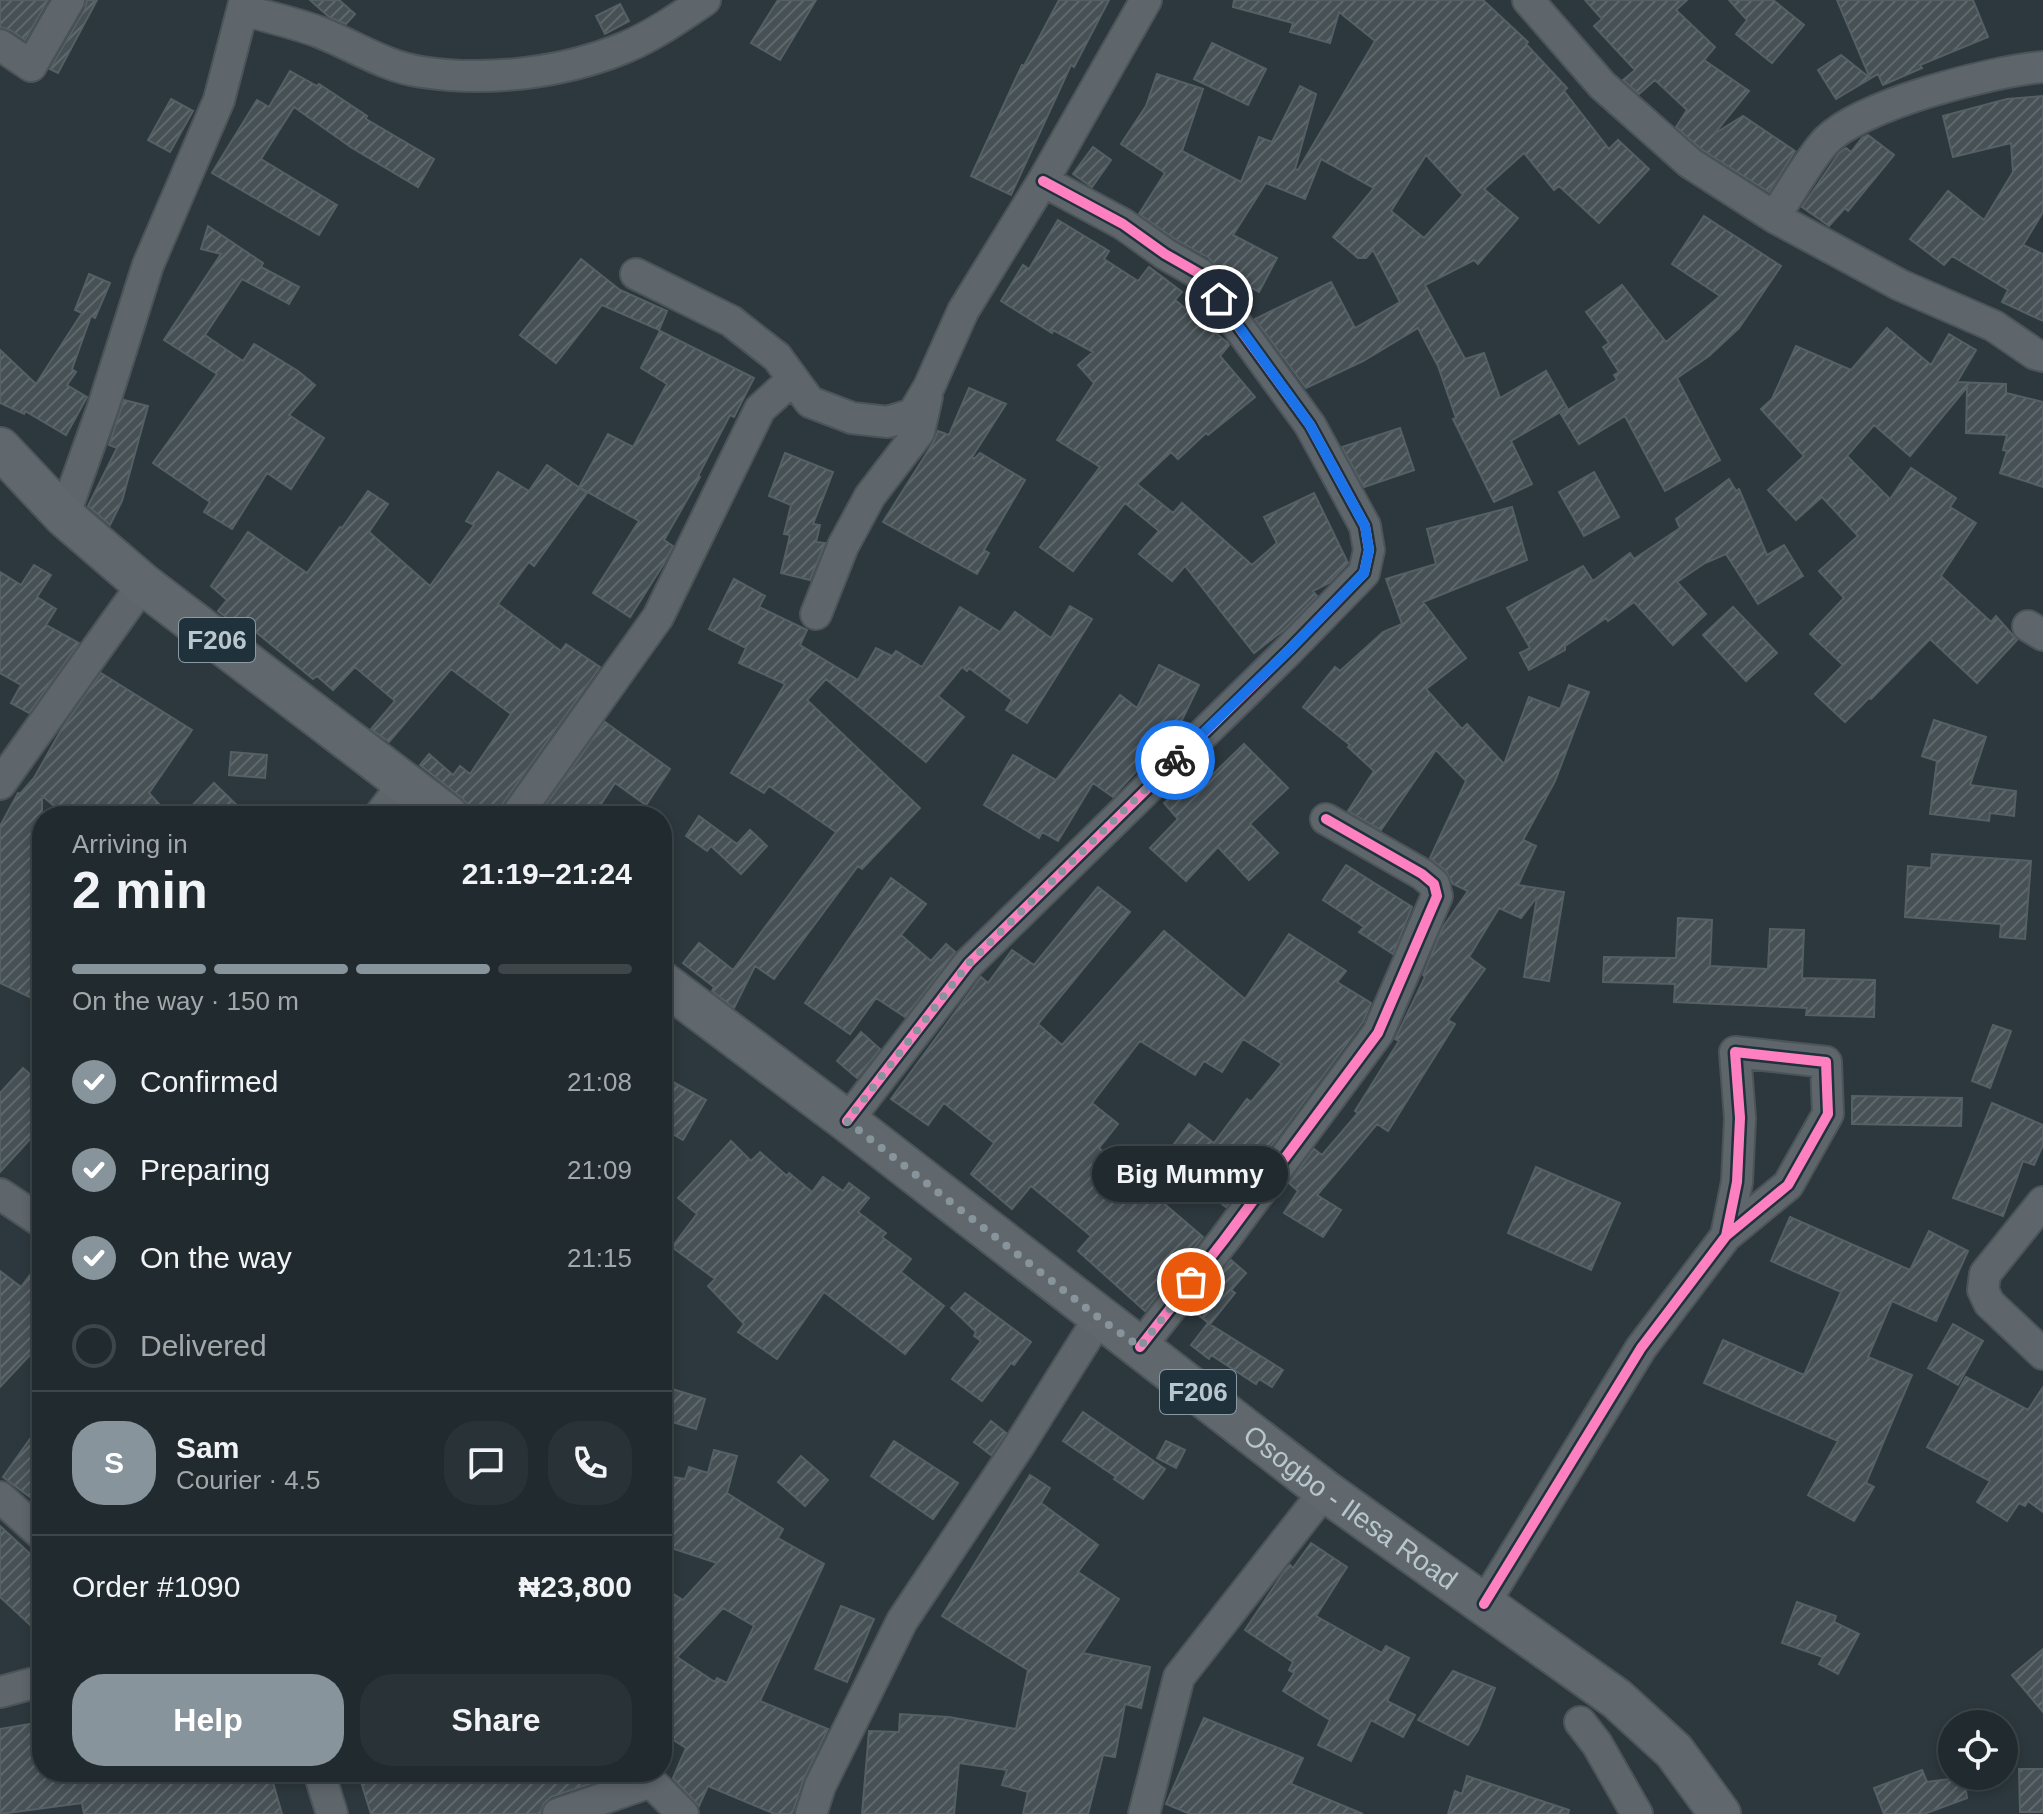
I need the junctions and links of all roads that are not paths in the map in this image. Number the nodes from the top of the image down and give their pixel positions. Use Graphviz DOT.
graph roads {
  1 [pos="69,0"];
  2 [pos="705,0"];
  3 [pos="1146,0"];
  4 [pos="1528,0"];
  5 [pos="244,5"];
  6 [pos="0,45"];
  7 [pos="2043,67"];
  8 [pos="1043,181"];
  9 [pos="1774,217"];
  10 [pos="636,274"];
  11 [pos="2043,356"];
  12 [pos="792,380"];
  13 [pos="929,387"];
  14 [pos="0,448"];
  15 [pos="64,516"];
  16 [pos="143,584"];
  17 [pos="816,614"];
  18 [pos="405,782"];
  19 [pos="0,784"];
  20 [pos="387,806"];
  21 [pos="435,806"];
  22 [pos="523,806"];
  23 [pos="1326,819"];
  24 [pos="672,990"];
  25 [pos="847,1121"];
  26 [pos="0,1194"];
  27 [pos="2043,1202"];
  28 [pos="32,1215"];
  29 [pos="1726,1236"];
  30 [pos="1099,1318"];
  31 [pos="1140,1347"];
  32 [pos="2043,1354"];
  33 [pos="1325,1491"];
  34 [pos="0,1497"];
  35 [pos="32,1526"];
  36 [pos="1484,1604"];
  37 [pos="32,1684"];
  38 [pos="0,1692"];
  39 [pos="1580,1722"];
  40 [pos="322,1782"];
  41 [pos="637,1782"];
  42 [pos="654,1782"];
  43 [pos="332,1814"];
  44 [pos="558,1814"];
  45 [pos="683,1814"];
  46 [pos="811,1814"];
  47 [pos="1144,1814"];
  48 [pos="1637,1814"];
  49 [pos="1720,1814"];
  1 -- 6 [label="street"];
  2 -- 5 [label="street"];
  3 -- 8 [label="street"];
  4 -- 9 [label="street"];
  5 -- 15 [label="street"];
  7 -- 9 [label="street"];
  8 -- 13 [label="street"];
  8 -- 25 [label="street"];
  9 -- 11 [label="street"];
  10 -- 12 [label="street"];
  12 -- 13 [label="street"];
  12 -- 22 [label="street"];
  13 -- 17 [label="street"];
  14 -- 15 [label="main road, F206"];
  15 -- 16 [label="main road, F206"];
  16 -- 18 [label="main road, F206"];
  16 -- 19 [label="street"];
  18 -- 20 [label="street"];
  18 -- 21 [label="main road, F206"];
  23 -- 31 [label="street"];
  24 -- 25 [label="main road, Osogbo - Ilesa Road / F206"];
  25 -- 30 [label="main road, Osogbo - Ilesa Road / F206"];
  26 -- 28 [label="street"];
  27 -- 32 [label="street"];
  29 -- 29 [label="street"];
  29 -- 36 [label="street"];
  30 -- 31 [label="main road, Osogbo - Ilesa Road / F206"];
  30 -- 46 [label="street"];
  31 -- 33 [label="main road, Osogbo - Ilesa Road / F206"];
  33 -- 36 [label="main road, Osogbo - Ilesa Road / F206"];
  33 -- 47 [label="street"];
  34 -- 35 [label="street"];
  36 -- 49 [label="main road, Osogbo - Ilesa Road / F206"];
  37 -- 38 [label="street"];
  39 -- 48 [label="street"];
  40 -- 43 [label="street"];
  41 -- 44 [label="street"];
  42 -- 45 [label="street"];
}
